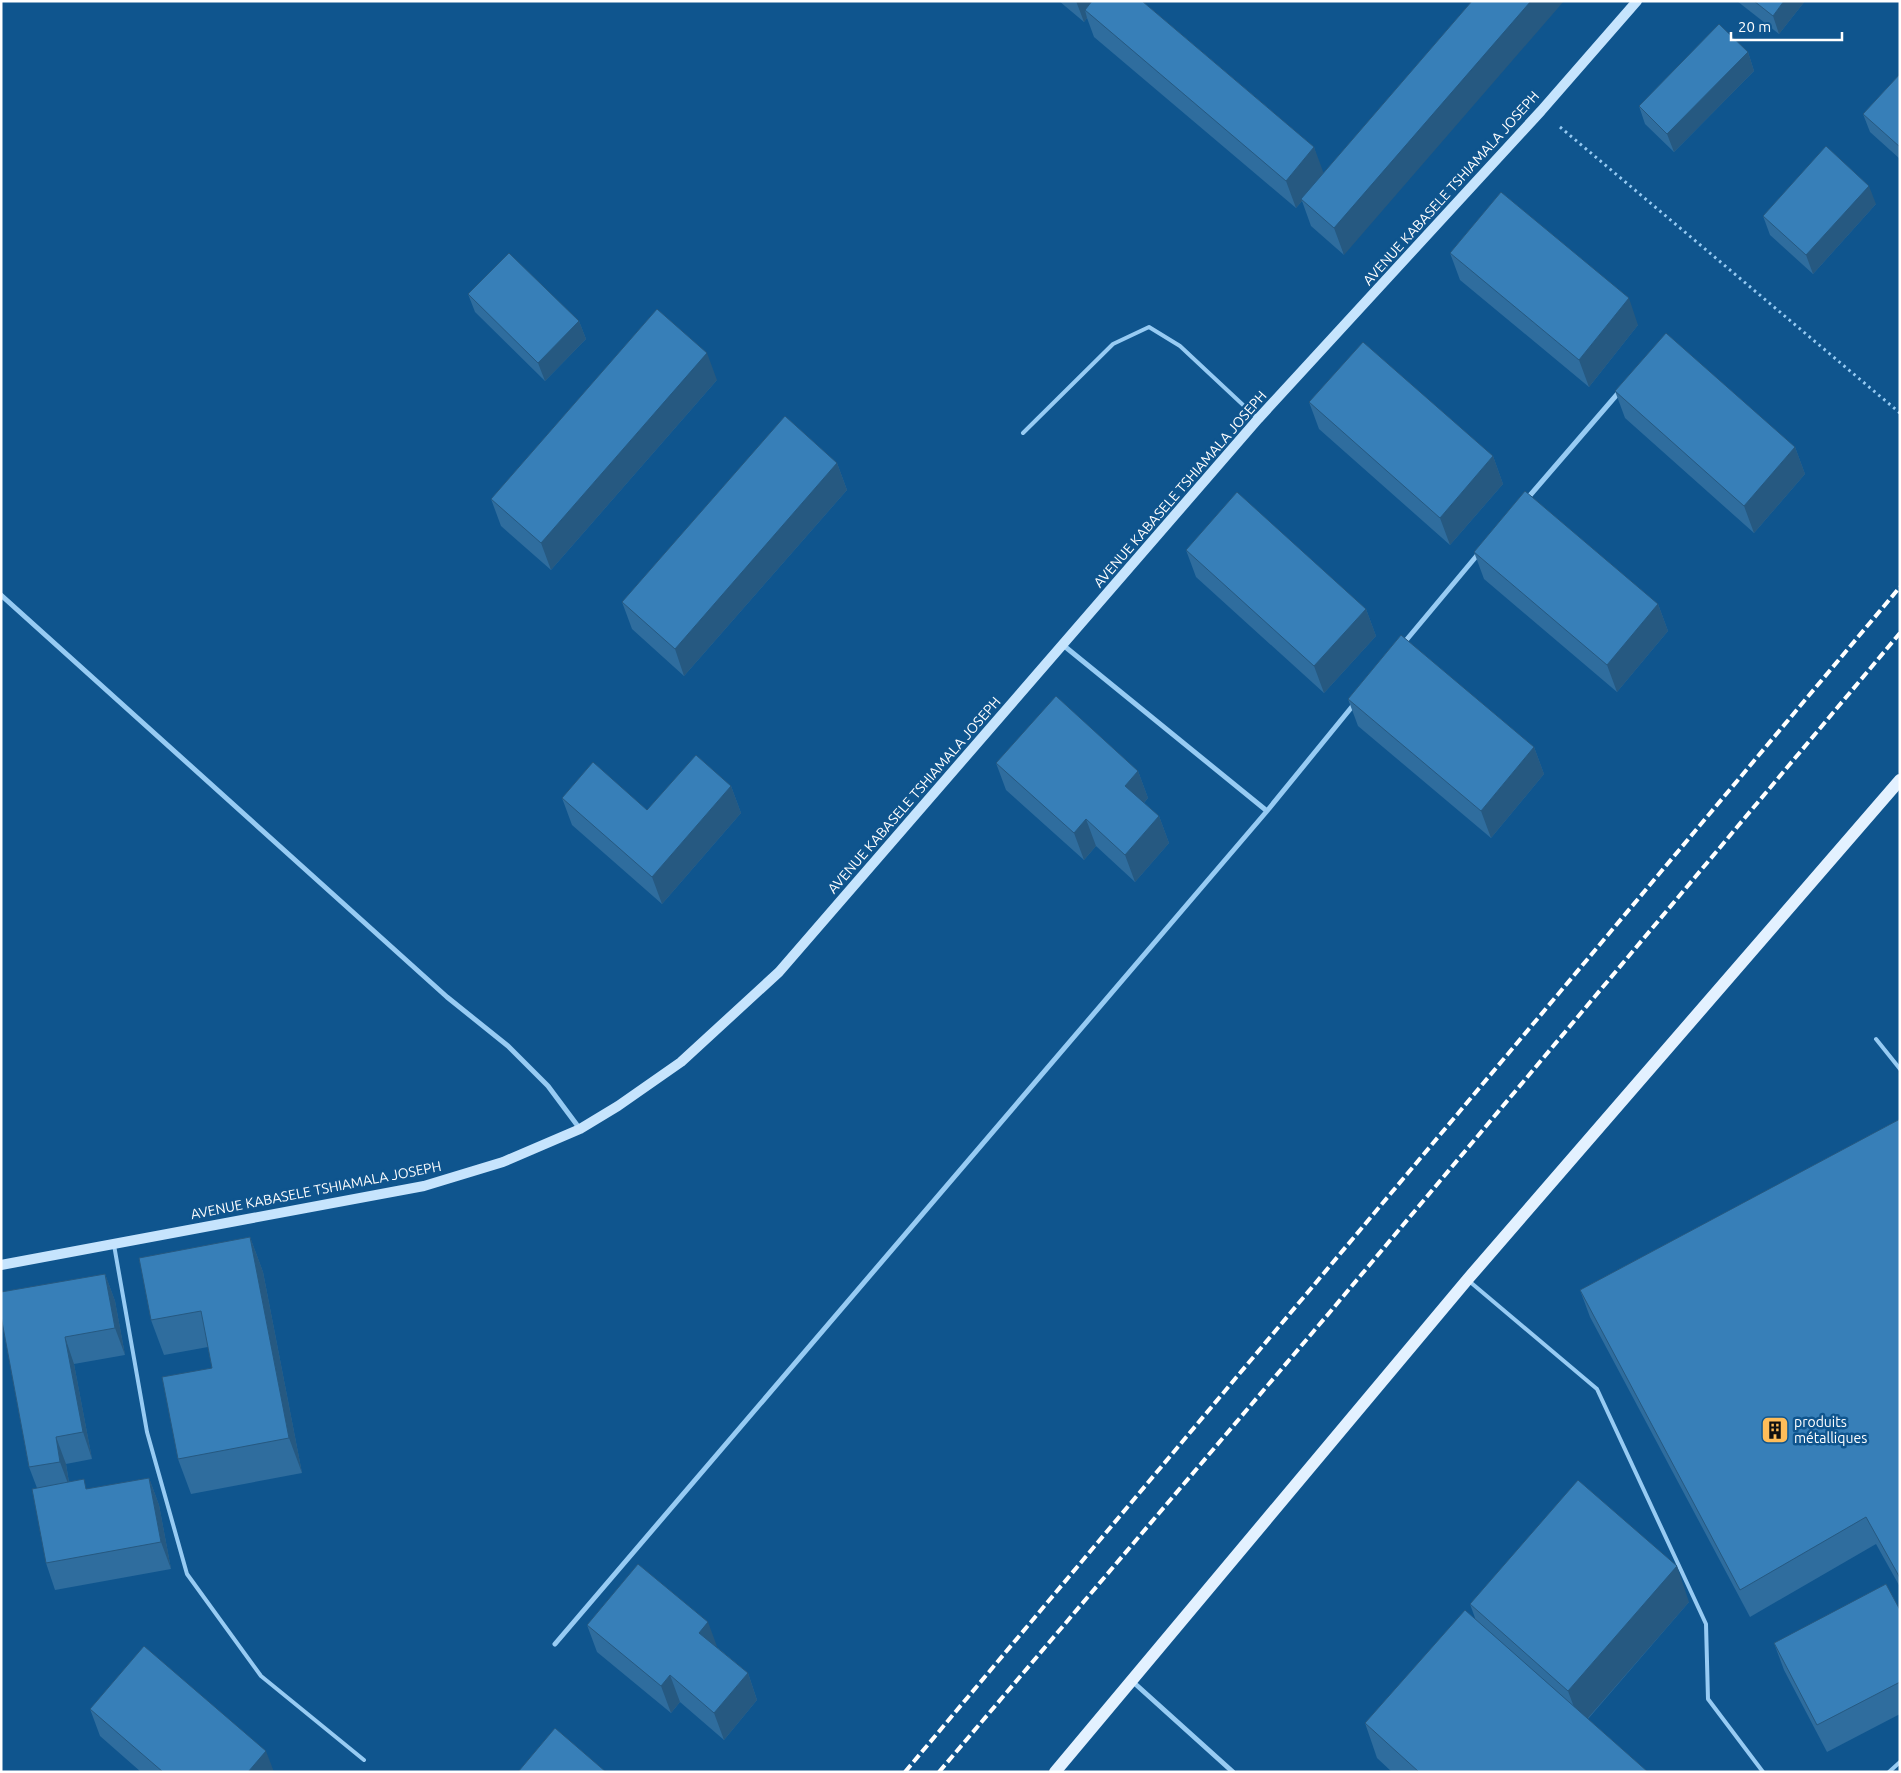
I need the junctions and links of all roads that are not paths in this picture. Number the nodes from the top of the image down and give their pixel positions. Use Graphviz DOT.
graph roads {
  1 [pos="1637,1"];
  2 [pos="1621,389"];
  3 [pos="1258,419"];
  4 [pos="1023,433"];
  5 [pos="1524,502"];
  6 [pos="1485,547"];
  7 [pos="1,595"];
  8 [pos="1063,645"];
  9 [pos="1396,652"];
  10 [pos="1359,698"];
  11 [pos="1900,780"];
  12 [pos="1267,811"];
  13 [pos="1876,1039"];
  14 [pos="1900,1069"];
  15 [pos="580,1129"];
  16 [pos="114,1243"];
  17 [pos="1,1265"];
  18 [pos="1467,1280"];
  19 [pos="555,1644"];
  20 [pos="1132,1680"];
  21 [pos="364,1760"];
  22 [pos="1900,1762"];
  23 [pos="1055,1772"];
  24 [pos="1233,1772"];
  25 [pos="1763,1772"];
  26 [pos="1889,1772"];
  1 -- 3 [label="main road, AVENUE KABASELE TSHIAMALA JOSEPH"];
  2 -- 5 [label="street"];
  3 -- 4 [label="lane"];
  3 -- 8 [label="main road, AVENUE KABASELE TSHIAMALA JOSEPH"];
  6 -- 9 [label="street"];
  7 -- 15 [label="street"];
  8 -- 12 [label="street"];
  8 -- 15 [label="main road, AVENUE KABASELE TSHIAMALA JOSEPH"];
  10 -- 12 [label="street"];
  11 -- 18 [label="main road"];
  12 -- 19 [label="street"];
  13 -- 14 [label="lane"];
  15 -- 16 [label="main road, AVENUE KABASELE TSHIAMALA JOSEPH"];
  16 -- 17 [label="main road, AVENUE KABASELE TSHIAMALA JOSEPH"];
  16 -- 21 [label="lane"];
  18 -- 20 [label="main road"];
  18 -- 25 [label="lane"];
  20 -- 23 [label="main road"];
  20 -- 24 [label="street"];
  22 -- 26 [label="lane"];
}
